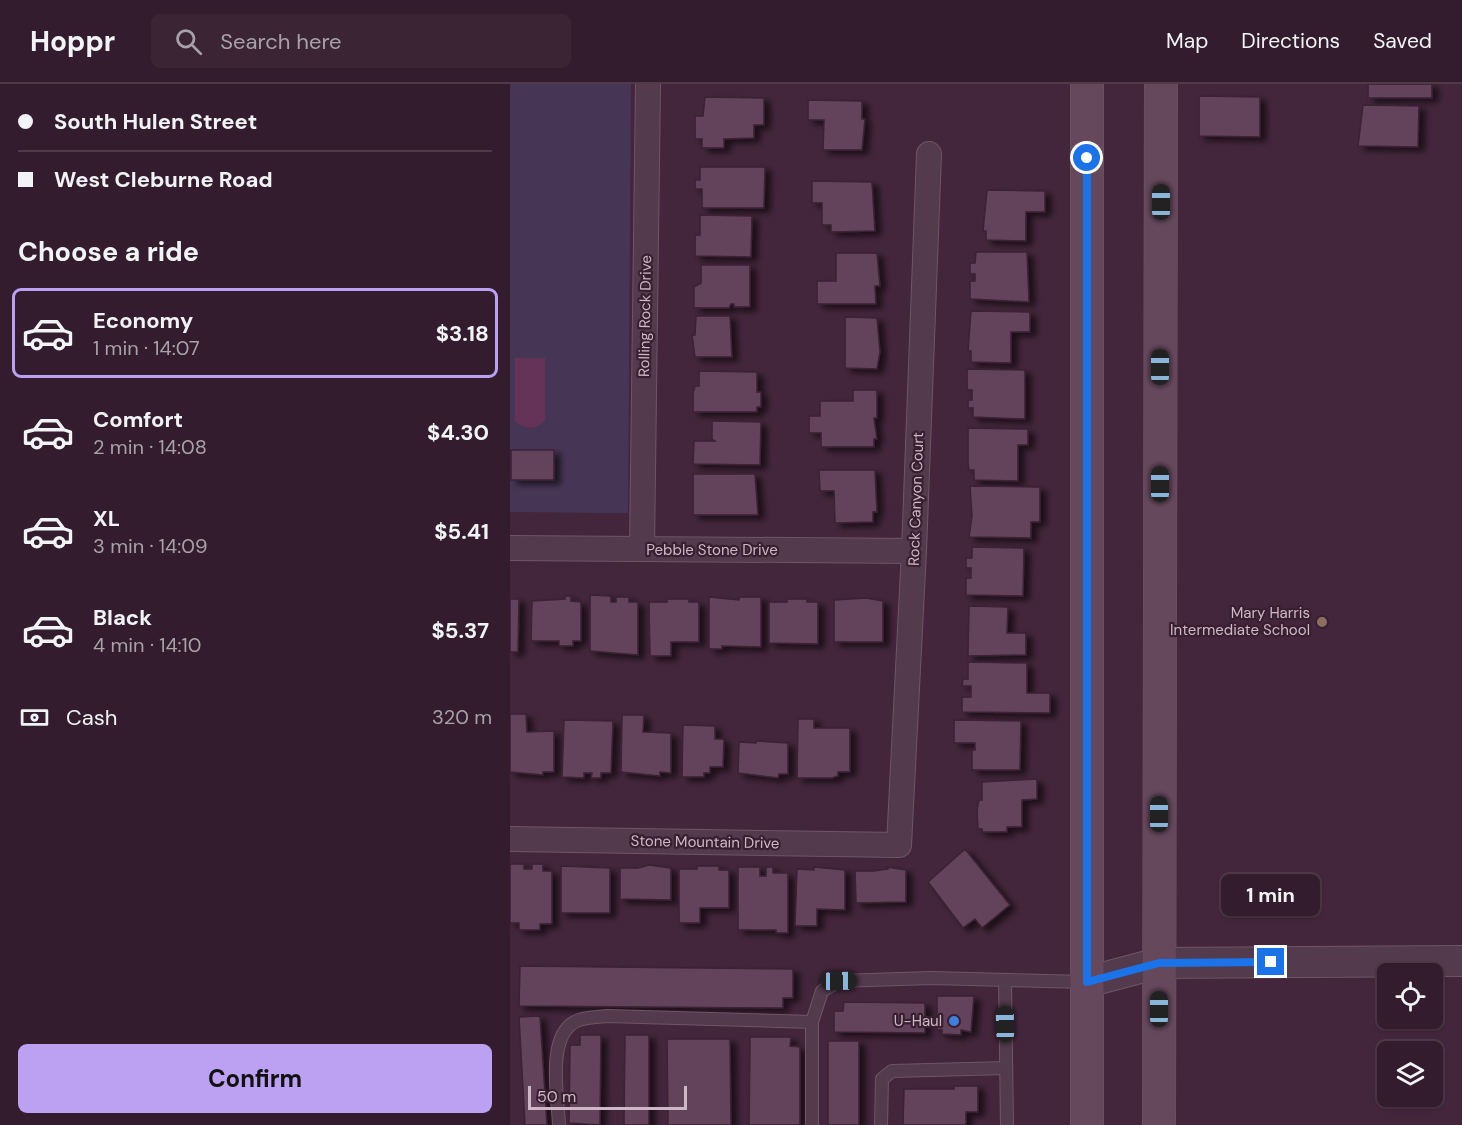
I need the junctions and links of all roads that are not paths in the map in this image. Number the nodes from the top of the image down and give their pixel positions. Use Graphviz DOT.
graph roads {
  1 [pos="648,84"];
  2 [pos="1087,84"];
  3 [pos="1161,84"];
  4 [pos="929,154"];
  5 [pos="510,548"];
  6 [pos="642,549"];
  7 [pos="914,551"];
  8 [pos="510,839"];
  9 [pos="899,845"];
  10 [pos="1462,961"];
  11 [pos="1159,963"];
  12 [pos="1005,980"];
  13 [pos="1087,982"];
  14 [pos="812,1022"];
  15 [pos="1006,1068"];
  16 [pos="559,1125"];
  17 [pos="812,1125"];
  18 [pos="881,1125"];
  19 [pos="1007,1125"];
  20 [pos="1087,1125"];
  21 [pos="1159,1125"];
  1 -- 6 [label="street, Rolling Rock Drive"];
  2 -- 13 [label="main road"];
  3 -- 11 [label="main road"];
  4 -- 7 [label="street, Rock Canyon Court"];
  5 -- 6 [label="street, Pebble Stone Drive"];
  6 -- 7 [label="street, Pebble Stone Drive"];
  7 -- 9 [label="street, Rock Canyon Court"];
  8 -- 9 [label="street, Stone Mountain Drive"];
  10 -- 11 [label="street"];
  11 -- 13 [label="street"];
  11 -- 21 [label="main road"];
  12 -- 13 [label="lane"];
  12 -- 14 [label="lane"];
  12 -- 15 [label="lane"];
  13 -- 20 [label="main road"];
  14 -- 16 [label="lane"];
  14 -- 17 [label="lane"];
  15 -- 18 [label="lane"];
  15 -- 19 [label="lane"];
}
